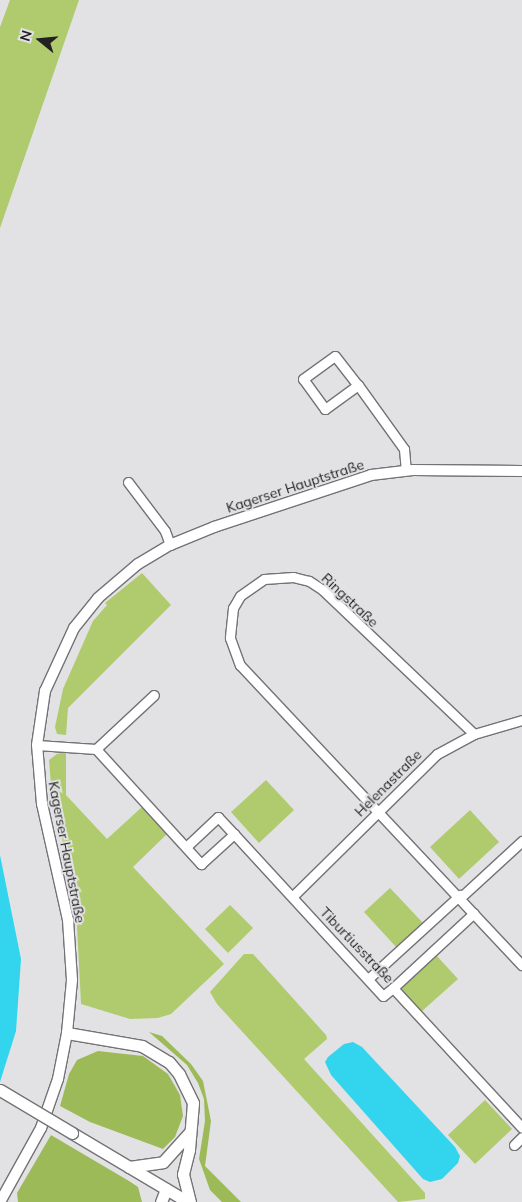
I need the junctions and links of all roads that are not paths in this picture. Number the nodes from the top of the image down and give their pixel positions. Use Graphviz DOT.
graph roads {
  1 [pos="358,385"];
  2 [pos="406,470"];
  3 [pos="522,471"];
  4 [pos="128,482"];
  5 [pos="170,545"];
  6 [pos="154,695"];
  7 [pos="522,720"];
  8 [pos="474,734"];
  9 [pos="37,744"];
  10 [pos="96,749"];
  11 [pos="379,811"];
  12 [pos="234,834"];
  13 [pos="522,841"];
  14 [pos="186,847"];
  15 [pos="293,896"];
  16 [pos="460,896"];
  17 [pos="474,913"];
  18 [pos="522,965"];
  19 [pos="368,979"];
  20 [pos="392,988"];
  21 [pos="68,1032"];
  22 [pos="0,1090"];
  23 [pos="522,1128"];
  24 [pos="189,1133"];
  25 [pos="522,1137"];
  26 [pos="514,1145"];
  27 [pos="128,1167"];
  28 [pos="166,1189"];
  29 [pos="0,1202"];
  30 [pos="160,1202"];
  31 [pos="189,1202"];
  1 -- 1 [label="street"];
  1 -- 2 [label="street"];
  2 -- 3 [label="street, Kagerser Hauptstraße"];
  2 -- 5 [label="street, Kagerser Hauptstraße"];
  4 -- 5 [label="street"];
  5 -- 9 [label="street, Kagerser Hauptstraße"];
  6 -- 10 [label="street"];
  7 -- 8 [label="street, Helenastraße"];
  8 -- 11 [label="street, Helenastraße"];
  8 -- 11 [label="street, Ringstraße"];
  9 -- 10 [label="street"];
  9 -- 21 [label="street, Kagerser Hauptstraße"];
  10 -- 14 [label="street"];
  11 -- 15 [label="street, Helenastraße"];
  11 -- 16 [label="street, Ringstraße"];
  12 -- 14 [label="street"];
  12 -- 14 [label="street, Tiburtiusstraße"];
  12 -- 15 [label="street, Tiburtiusstraße"];
  13 -- 16 [label="street"];
  15 -- 19 [label="street, Tiburtiusstraße"];
  16 -- 17 [label="street, Ringstraße"];
  16 -- 19 [label="street"];
  17 -- 18 [label="street, Ringstraße"];
  17 -- 20 [label="street"];
  19 -- 20 [label="street, Tiburtiusstraße"];
  20 -- 23 [label="street, Tiburtiusstraße"];
  21 -- 24 [label="main road"];
  21 -- 29 [label="street, Kagerser Hauptstraße"];
  22 -- 27 [label="main road, bridge"];
  24 -- 27 [label="main road"];
  24 -- 31 [label="main road"];
  25 -- 26 [label="street"];
  27 -- 28 [label="main road"];
  28 -- 30 [label="main road"];
  28 -- 31 [label="main road"];
}
